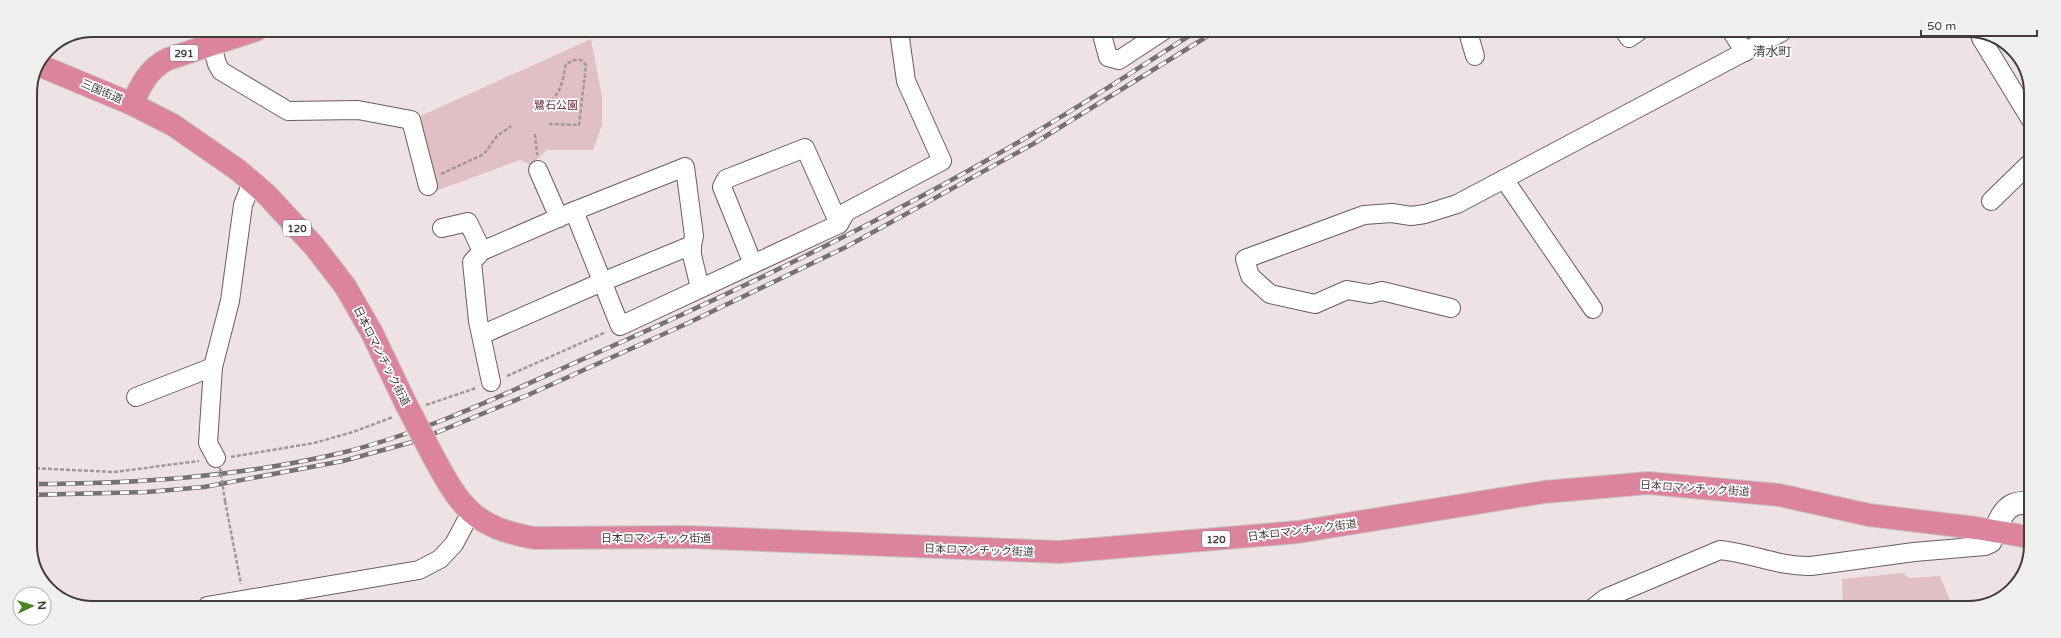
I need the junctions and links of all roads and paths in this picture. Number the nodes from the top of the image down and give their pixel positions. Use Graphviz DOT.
graph roads {
  1 [pos="210,37"];
  2 [pos="899,37"];
  3 [pos="1103,37"];
  4 [pos="1154,37"];
  5 [pos="1469,37"];
  6 [pos="1735,37"];
  7 [pos="1772,37"];
  8 [pos="1984,40"];
  9 [pos="1744,52"];
  10 [pos="1475,56"];
  11 [pos="44,67"];
  12 [pos="132,104"];
  13 [pos="547,105"];
  14 [pos="2024,108"];
  15 [pos="549,124"];
  16 [pos="511,126"];
  17 [pos="535,134"];
  18 [pos="2024,168"];
  19 [pos="538,170"];
  20 [pos="1504,179"];
  21 [pos="252,182"];
  22 [pos="427,184"];
  23 [pos="1991,201"];
  24 [pos="566,214"];
  25 [pos="839,224"];
  26 [pos="442,228"];
  27 [pos="692,245"];
  28 [pos="482,251"];
  29 [pos="753,264"];
  30 [pos="602,282"];
  31 [pos="700,288"];
  32 [pos="1451,308"];
  33 [pos="1593,309"];
  34 [pos="620,326"];
  35 [pos="482,335"];
  36 [pos="213,367"];
  37 [pos="491,382"];
  38 [pos="136,397"];
  39 [pos="408,409"];
  40 [pos="218,463"];
  41 [pos="37,468"];
  42 [pos="2024,503"];
  43 [pos="471,512"];
  44 [pos="1996,532"];
  45 [pos="2024,536"];
  46 [pos="249,584"];
  47 [pos="236,601"];
  48 [pos="1602,601"];
  1 -- 12 [label="highway, 三国街道 / 291"];
  1 -- 22 [label="street"];
  2 -- 25 [label="street"];
  3 -- 4 [label="street"];
  5 -- 10 [label="street"];
  6 -- 9 [label="street"];
  7 -- 9 [label="street"];
  8 -- 14 [label="street"];
  9 -- 20 [label="street"];
  11 -- 12 [label="highway, 三国街道 / 120"];
  12 -- 21 [label="highway, 日本ロマンチック街道 / 120"];
  13 -- 15 [label="path"];
  16 -- 22 [label="path"];
  17 -- 19 [label="path"];
  18 -- 23 [label="street"];
  19 -- 24 [label="street"];
  20 -- 32 [label="street"];
  20 -- 33 [label="street"];
  21 -- 36 [label="street"];
  21 -- 39 [label="highway, 日本ロマンチック街道 / 120"];
  24 -- 27 [label="street"];
  24 -- 28 [label="street"];
  24 -- 30 [label="street"];
  25 -- 29 [label="street"];
  25 -- 29 [label="street"];
  26 -- 28 [label="street"];
  27 -- 30 [label="street"];
  27 -- 31 [label="street"];
  28 -- 35 [label="street"];
  29 -- 31 [label="street"];
  30 -- 34 [label="street"];
  30 -- 35 [label="street"];
  31 -- 34 [label="street"];
  34 -- 37 [label="path"];
  35 -- 37 [label="street"];
  36 -- 38 [label="street"];
  36 -- 40 [label="street"];
  37 -- 39 [label="path"];
  39 -- 40 [label="path"];
  39 -- 43 [label="highway, 日本ロマンチック街道 / 120, bridge"];
  40 -- 41 [label="path"];
  40 -- 46 [label="path, bridge"];
  42 -- 44 [label="street"];
  43 -- 44 [label="highway, 日本ロマンチック街道 / 120"];
  43 -- 47 [label="street"];
  44 -- 45 [label="highway, 日本ロマンチック街道 / 120"];
  44 -- 48 [label="street"];
}
